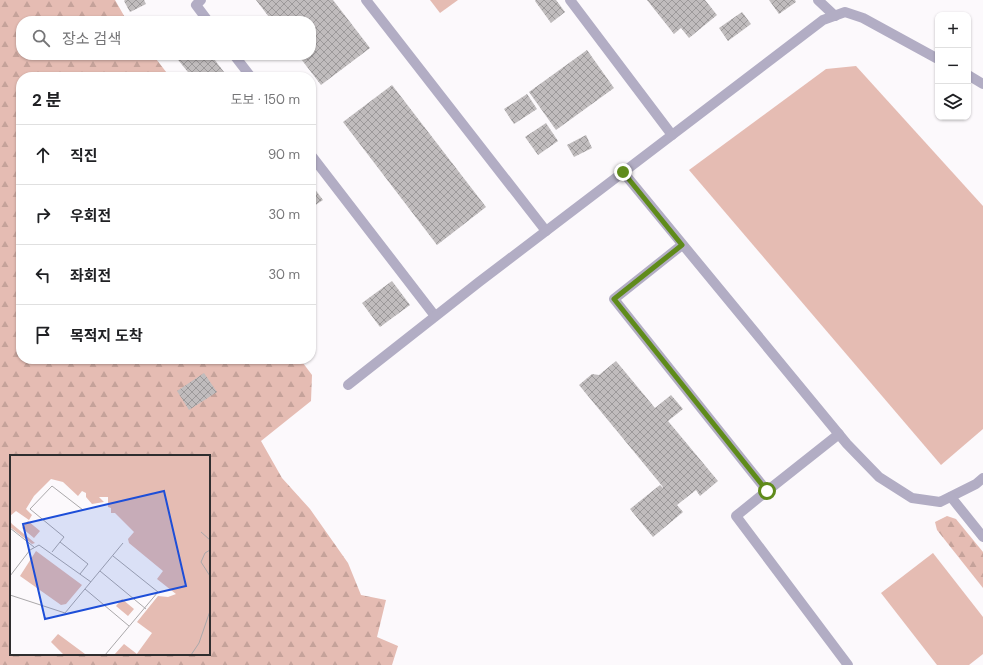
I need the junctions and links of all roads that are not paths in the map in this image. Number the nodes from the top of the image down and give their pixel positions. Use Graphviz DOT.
graph roads {
  1 [pos="201,0"];
  2 [pos="366,0"];
  3 [pos="570,0"];
  4 [pos="818,0"];
  5 [pos="204,16"];
  6 [pos="835,16"];
  7 [pos="935,57"];
  8 [pos="238,60"];
  9 [pos="247,72"];
  10 [pos="971,77"];
  11 [pos="983,84"];
  12 [pos="672,135"];
  13 [pos="316,161"];
  14 [pos="623,172"];
  15 [pos="546,231"];
  16 [pos="682,245"];
  17 [pos="435,316"];
  18 [pos="348,385"];
  19 [pos="839,434"];
  20 [pos="983,478"];
  21 [pos="767,491"];
  22 [pos="951,497"];
  23 [pos="983,537"];
  24 [pos="848,665"];
  1 -- 5 [label="lane"];
  2 -- 15 [label="lane"];
  3 -- 12 [label="lane"];
  4 -- 6 [label="lane"];
  6 -- 7 [label="lane"];
  6 -- 12 [label="lane"];
  8 -- 9 [label="lane"];
  10 -- 11 [label="lane"];
  12 -- 14 [label="lane"];
  13 -- 17 [label="lane"];
  14 -- 15 [label="lane"];
  14 -- 16 [label="lane"];
  15 -- 17 [label="lane"];
  16 -- 19 [label="lane"];
  16 -- 21 [label="lane"];
  17 -- 18 [label="lane"];
  19 -- 21 [label="lane"];
  19 -- 22 [label="lane"];
  20 -- 22 [label="lane"];
  21 -- 24 [label="lane"];
  22 -- 23 [label="lane"];
}
